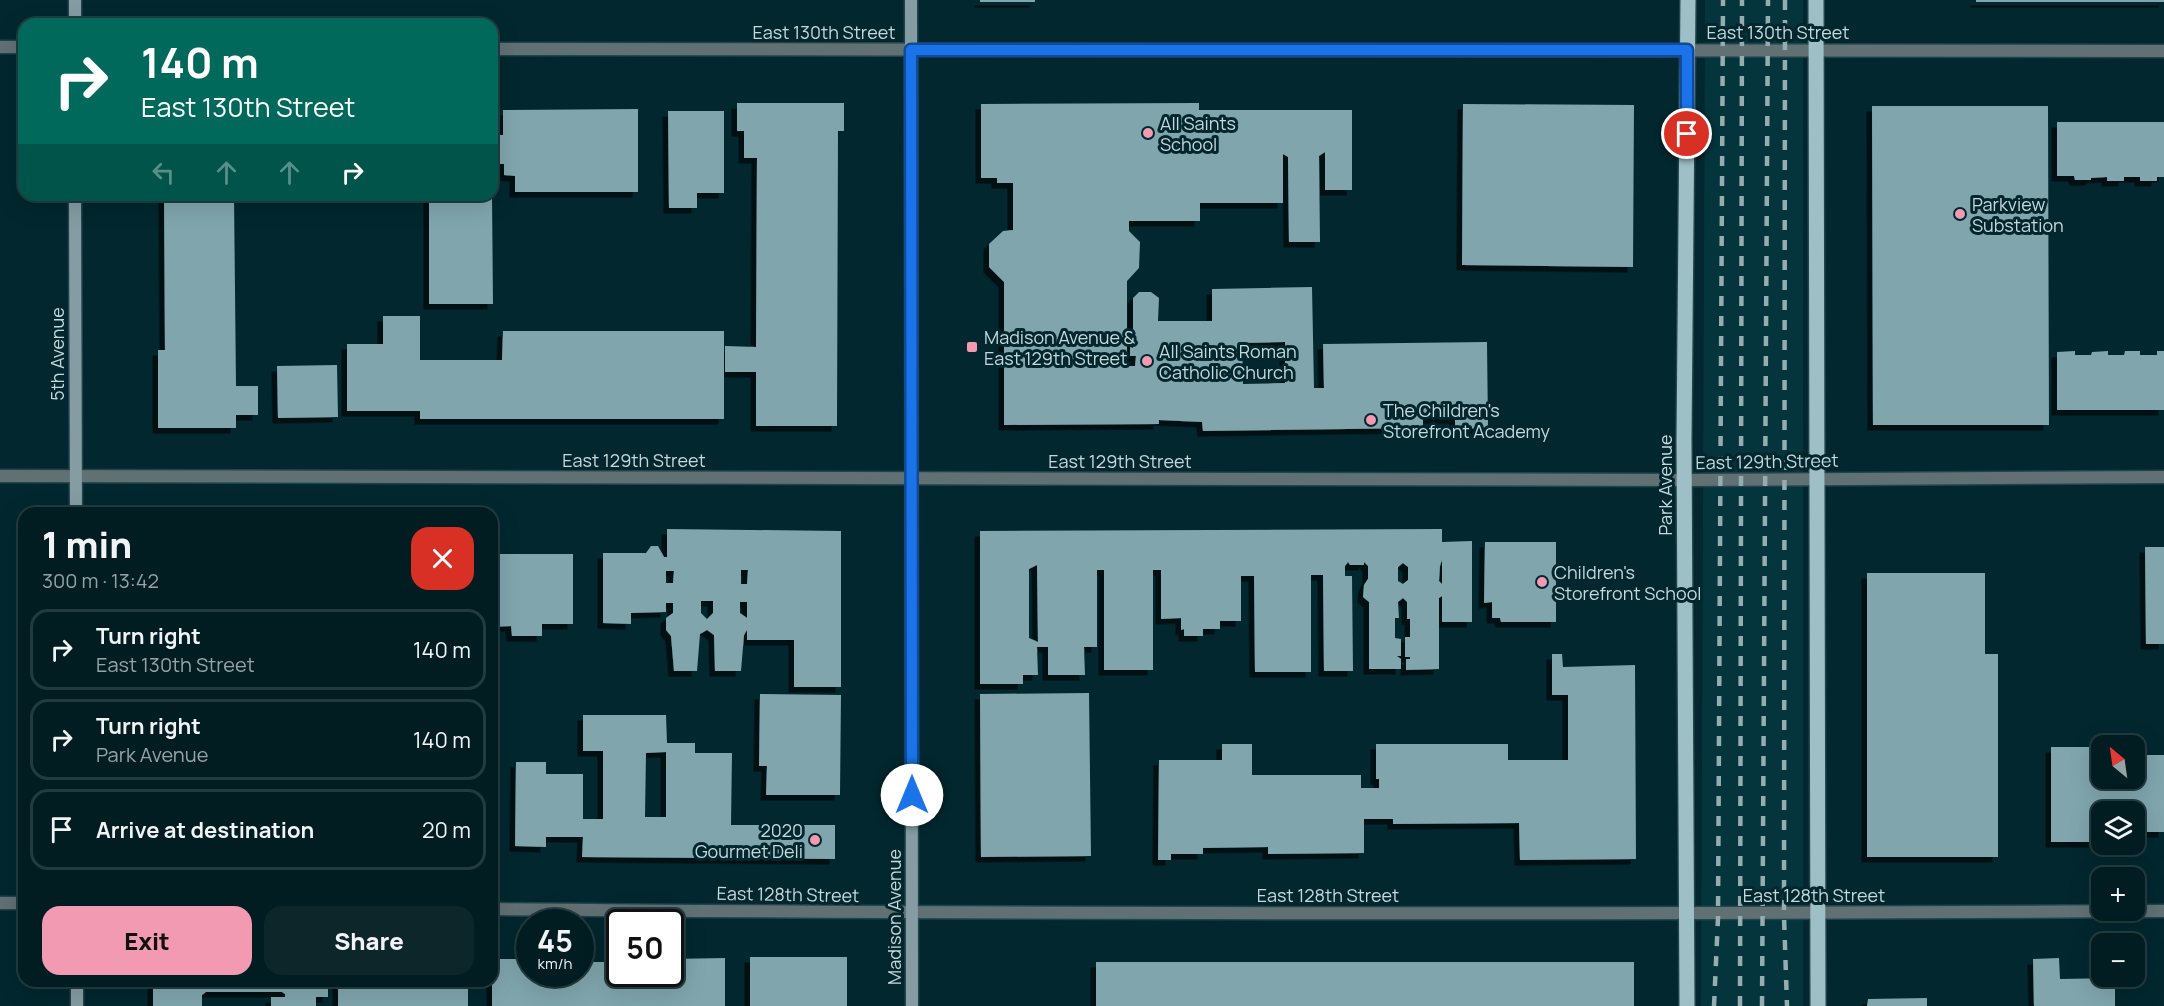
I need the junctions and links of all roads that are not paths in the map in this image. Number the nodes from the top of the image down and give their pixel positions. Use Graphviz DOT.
graph roads {
  1 [pos="75,0"];
  2 [pos="911,0"];
  3 [pos="1688,0"];
  4 [pos="1816,0"];
  5 [pos="75,18"];
  6 [pos="0,47"];
  7 [pos="18,47"];
  8 [pos="498,49"];
  9 [pos="911,50"];
  10 [pos="1687,50"];
  11 [pos="1816,50"];
  12 [pos="2164,51"];
  13 [pos="75,201"];
  14 [pos="0,476"];
  15 [pos="75,477"];
  16 [pos="2164,477"];
  17 [pos="911,478"];
  18 [pos="1817,478"];
  19 [pos="1684,480"];
  20 [pos="76,507"];
  21 [pos="0,903"];
  22 [pos="18,903"];
  23 [pos="498,909"];
  24 [pos="2164,911"];
  25 [pos="912,913"];
  26 [pos="1817,913"];
  27 [pos="1687,914"];
  28 [pos="77,987"];
  29 [pos="77,1006"];
  30 [pos="912,1006"];
  31 [pos="1687,1006"];
  32 [pos="1818,1006"];
  1 -- 5 [label="main road"];
  2 -- 9 [label="main road, Madison Avenue"];
  3 -- 10 [label="main road, Park Avenue"];
  4 -- 11 [label="main road"];
  6 -- 7 [label="street"];
  8 -- 9 [label="street, East 130th Street"];
  9 -- 10 [label="street, East 130th Street"];
  9 -- 17 [label="main road, Madison Avenue"];
  10 -- 11 [label="street, East 130th Street"];
  10 -- 19 [label="main road, Park Avenue"];
  11 -- 12 [label="street, East 130th Street"];
  11 -- 18 [label="main road"];
  13 -- 15 [label="main road, 5th Avenue"];
  14 -- 15 [label="street, East 129th Street"];
  15 -- 17 [label="street, East 129th Street"];
  15 -- 20 [label="main road, 5th Avenue"];
  16 -- 18 [label="street, East 129th Street"];
  17 -- 19 [label="street, East 129th Street"];
  17 -- 25 [label="main road, Madison Avenue"];
  18 -- 19 [label="street, East 129th Street"];
  18 -- 26 [label="main road"];
  19 -- 27 [label="main road, Park Avenue"];
  21 -- 22 [label="street"];
  23 -- 25 [label="street, East 128th Street"];
  24 -- 26 [label="street, East 128th Street"];
  25 -- 27 [label="street, East 128th Street"];
  25 -- 30 [label="main road, Madison Avenue"];
  26 -- 27 [label="street, East 128th Street"];
  26 -- 32 [label="main road"];
  27 -- 31 [label="main road, Park Avenue"];
  28 -- 29 [label="main road"];
}
